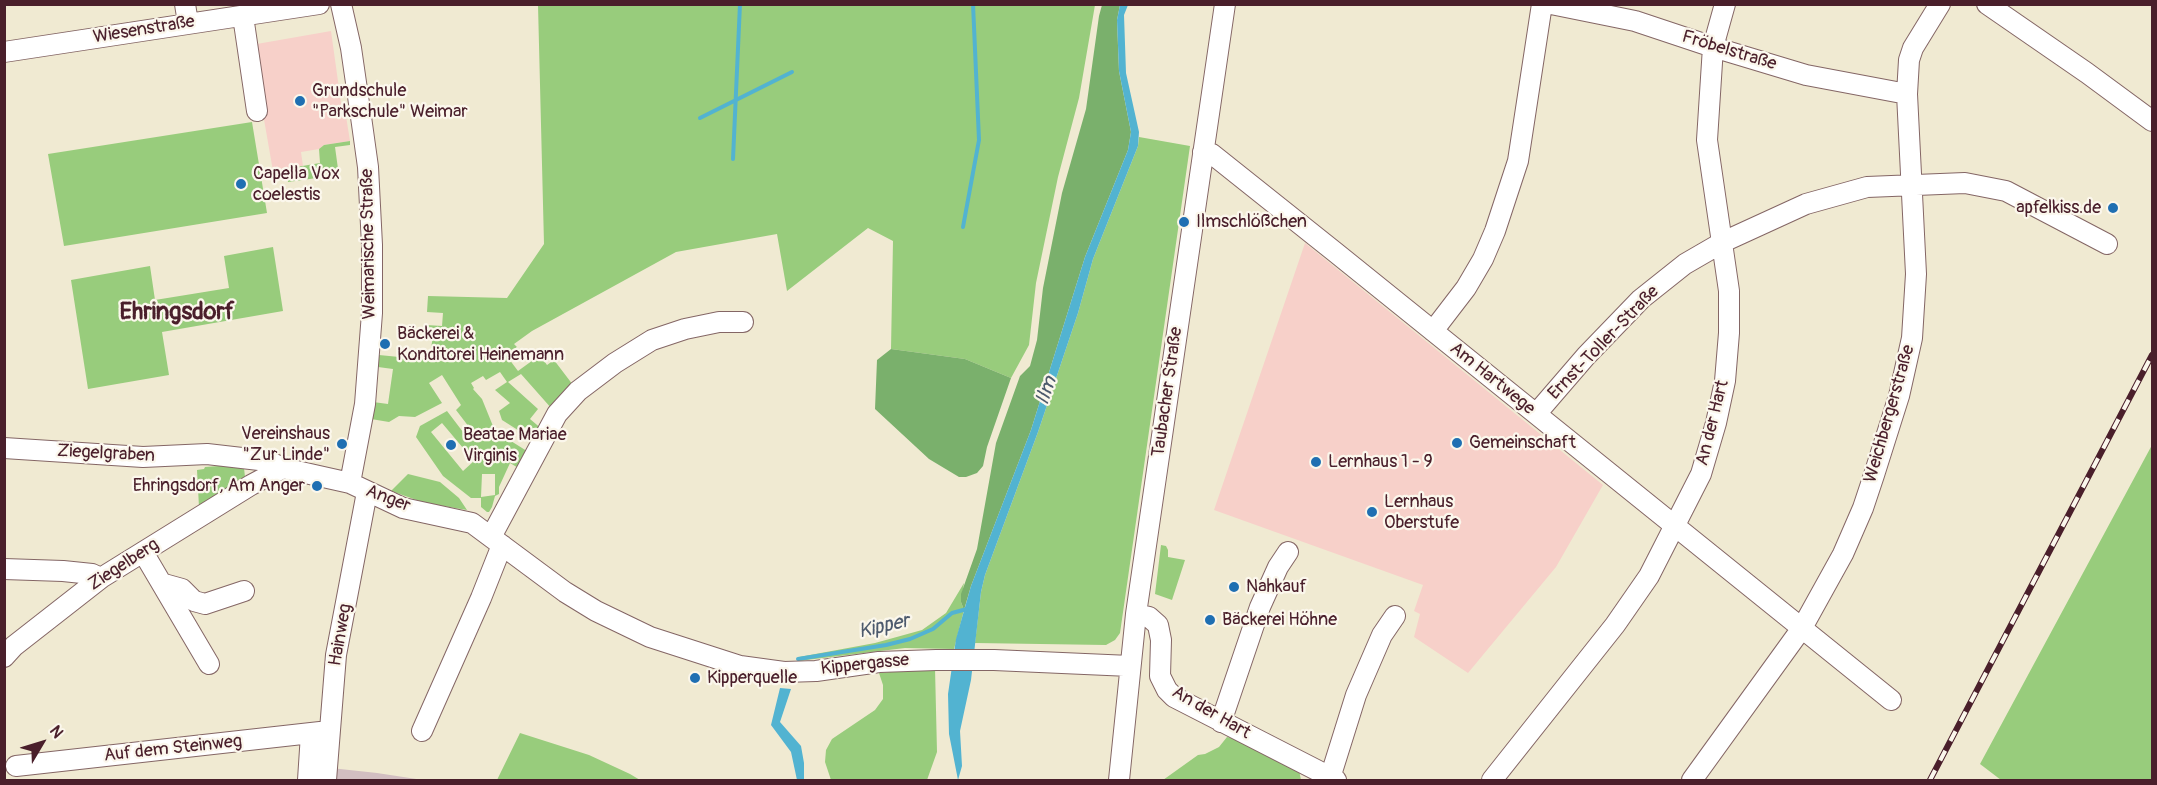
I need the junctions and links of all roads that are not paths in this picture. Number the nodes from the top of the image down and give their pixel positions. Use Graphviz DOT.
graph roads {
  1 [pos="319,4"];
  2 [pos="340,4"];
  3 [pos="1224,4"];
  4 [pos="1542,4"];
  5 [pos="1551,4"];
  6 [pos="1725,4"];
  7 [pos="1940,4"];
  8 [pos="1988,4"];
  9 [pos="186,14"];
  10 [pos="243,16"];
  11 [pos="1713,47"];
  12 [pos="4,52"];
  13 [pos="1907,94"];
  14 [pos="257,111"];
  15 [pos="2152,121"];
  16 [pos="1203,152"];
  17 [pos="1912,184"];
  18 [pos="1723,242"];
  19 [pos="2107,244"];
  20 [pos="744,322"];
  21 [pos="1432,331"];
  22 [pos="1536,414"];
  23 [pos="4,448"];
  24 [pos="207,454"];
  25 [pos="283,468"];
  26 [pos="358,488"];
  27 [pos="1675,526"];
  28 [pos="496,541"];
  29 [pos="143,552"];
  30 [pos="1288,552"];
  31 [pos="4,569"];
  32 [pos="101,578"];
  33 [pos="164,584"];
  34 [pos="244,591"];
  35 [pos="1136,614"];
  36 [pos="1395,616"];
  37 [pos="1802,628"];
  38 [pos="5,655"];
  39 [pos="209,664"];
  40 [pos="1130,666"];
  41 [pos="1891,700"];
  42 [pos="1221,722"];
  43 [pos="422,731"];
  44 [pos="320,732"];
  45 [pos="16,766"];
  46 [pos="1333,779"];
  47 [pos="308,780"];
  48 [pos="326,780"];
  49 [pos="1119,780"];
  50 [pos="1492,780"];
  51 [pos="1692,780"];
  1 -- 10 [label="street, Wiesenstraße"];
  2 -- 26 [label="street, Weimarische Straße"];
  3 -- 16 [label="street, Taubacher Straße"];
  4 -- 21 [label="street"];
  5 -- 11 [label="street, Fröbelstraße"];
  6 -- 11 [label="street, An der Hart"];
  7 -- 13 [label="street, Weichbergerstraße"];
  8 -- 15 [label="street"];
  9 -- 10 [label="street, Wiesenstraße"];
  9 -- 12 [label="street, Wiesenstraße"];
  10 -- 14 [label="street"];
  11 -- 13 [label="street, Fröbelstraße"];
  11 -- 18 [label="street, An der Hart"];
  13 -- 17 [label="street, Weichbergerstraße"];
  16 -- 21 [label="street, Am Hartwege"];
  16 -- 35 [label="street, Taubacher Straße"];
  17 -- 18 [label="street, Ernst-Toller-Straße"];
  17 -- 19 [label="street, Ernst-Toller-Straße"];
  17 -- 37 [label="street, Weichbergerstraße"];
  18 -- 22 [label="street, Ernst-Toller-Straße"];
  18 -- 27 [label="street, An der Hart"];
  20 -- 28 [label="street"];
  21 -- 22 [label="street, Am Hartwege"];
  22 -- 27 [label="street, Am Hartwege"];
  23 -- 24 [label="street, Ziegelgraben"];
  24 -- 25 [label="street, Anger"];
  25 -- 26 [label="street, Anger"];
  25 -- 29 [label="street, Ziegelberg"];
  26 -- 28 [label="street, Anger"];
  26 -- 44 [label="street, Hainweg"];
  27 -- 37 [label="street, Am Hartwege"];
  27 -- 50 [label="street, An der Hart"];
  28 -- 40 [label="street, Kippergasse"];
  28 -- 43 [label="street"];
  29 -- 32 [label="street, Ziegelberg"];
  29 -- 33 [label="street"];
  30 -- 42 [label="street"];
  31 -- 32 [label="street"];
  32 -- 38 [label="street, Ziegelberg"];
  33 -- 34 [label="street"];
  33 -- 39 [label="street"];
  35 -- 40 [label="street, Taubacher Straße"];
  35 -- 42 [label="street, An der Hart"];
  36 -- 46 [label="street"];
  37 -- 41 [label="street, Am Hartwege"];
  37 -- 51 [label="street, Weichbergerstraße"];
  40 -- 49 [label="street, Taubacher Straße"];
  42 -- 46 [label="street, An der Hart"];
  44 -- 45 [label="street, Auf dem Steinweg"];
  44 -- 47 [label="street, Hainweg"];
  44 -- 48 [label="street, Hainweg"];
}
